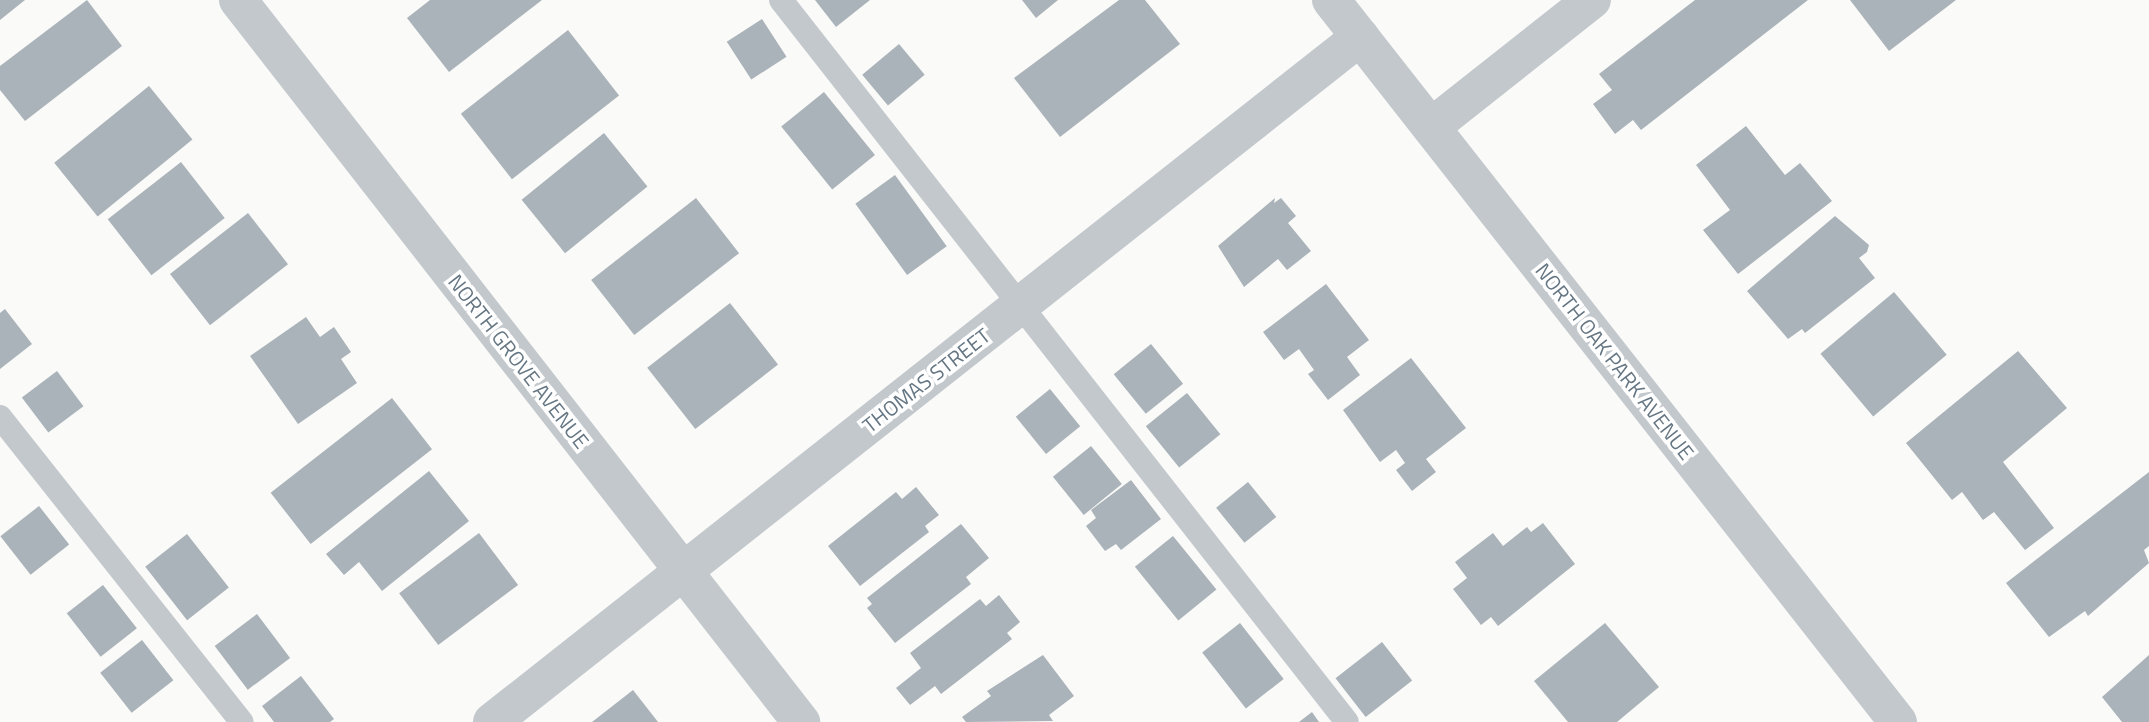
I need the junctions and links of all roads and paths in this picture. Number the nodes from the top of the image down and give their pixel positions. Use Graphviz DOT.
graph roads {
  1 [pos="237,0"];
  2 [pos="781,0"];
  3 [pos="1331,0"];
  4 [pos="1592,0"];
  5 [pos="1360,37"];
  6 [pos="1431,127"];
  7 [pos="1020,306"];
  8 [pos="0,418"];
  9 [pos="683,572"];
  10 [pos="242,722"];
  11 [pos="492,722"];
  12 [pos="801,722"];
  13 [pos="1347,722"];
  14 [pos="1898,722"];
  1 -- 9 [label="street, NORTH GROVE AVENUE"];
  2 -- 7 [label="lane"];
  3 -- 5 [label="street, NORTH OAK PARK AVENUE"];
  4 -- 6 [label="street"];
  5 -- 6 [label="street, NORTH OAK PARK AVENUE"];
  5 -- 7 [label="street, THOMAS STREET"];
  6 -- 14 [label="street, NORTH OAK PARK AVENUE"];
  7 -- 9 [label="street, THOMAS STREET"];
  7 -- 13 [label="lane"];
  8 -- 10 [label="lane"];
  9 -- 11 [label="street, THOMAS STREET"];
  9 -- 12 [label="street, NORTH GROVE AVENUE"];
}
